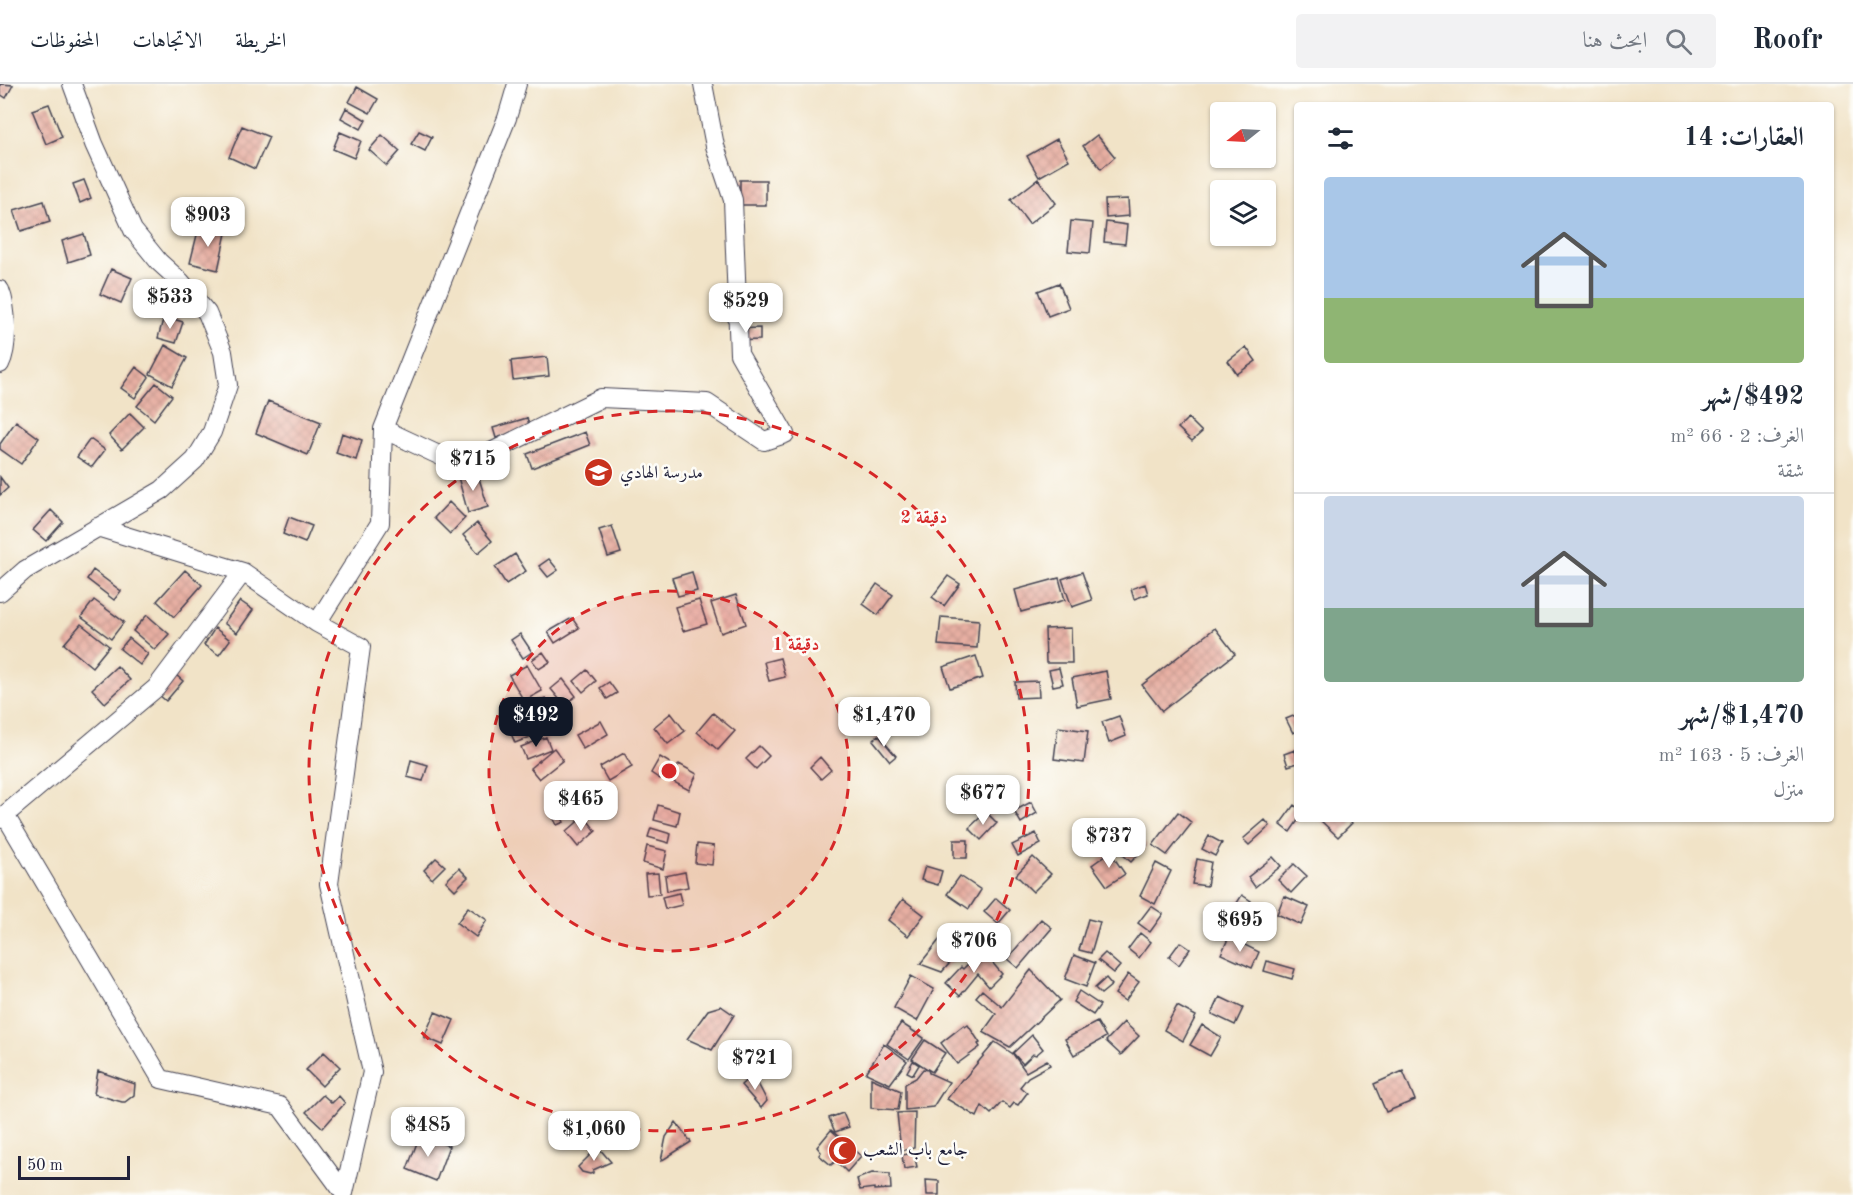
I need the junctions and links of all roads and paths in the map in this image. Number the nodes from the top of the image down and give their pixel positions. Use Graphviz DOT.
graph roads {
  1 [pos="72,84"];
  2 [pos="518,84"];
  3 [pos="703,84"];
  4 [pos="0,290"];
  5 [pos="0,364"];
  6 [pos="383,429"];
  7 [pos="97,527"];
  8 [pos="243,572"];
  9 [pos="0,592"];
  10 [pos="317,623"];
  11 [pos="2,817"];
  1 -- 7 [label="street"];
  2 -- 6 [label="street"];
  3 -- 6 [label="street"];
  4 -- 5 [label="street"];
  6 -- 10 [label="street"];
  7 -- 8 [label="street"];
  7 -- 9 [label="street"];
  8 -- 10 [label="street"];
  8 -- 11 [label="street"];
  10 -- 11 [label="street"];
}
